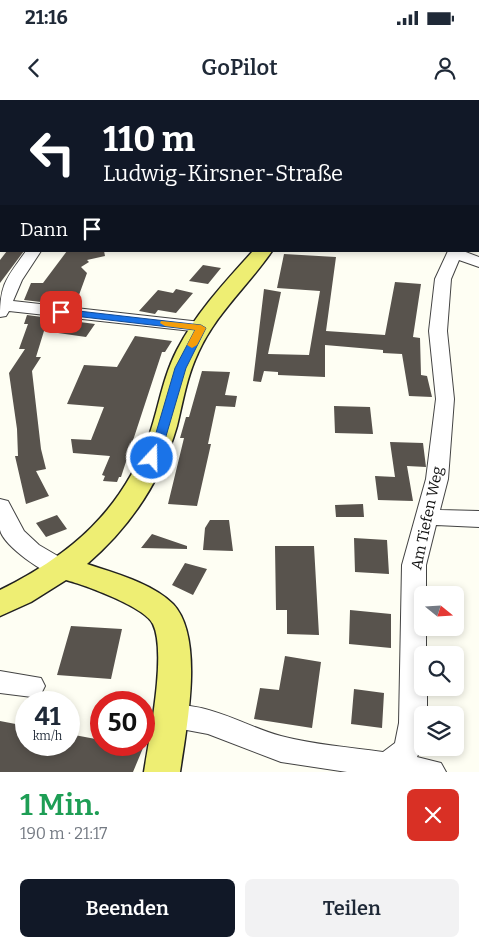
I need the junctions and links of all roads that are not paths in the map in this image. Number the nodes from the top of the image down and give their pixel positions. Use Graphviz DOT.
graph roads {
  1 [pos="33,252"];
  2 [pos="263,252"];
  3 [pos="456,253"];
  4 [pos="479,262"];
  5 [pos="1,309"];
  6 [pos="201,328"];
  7 [pos="0,506"];
  8 [pos="426,517"];
  9 [pos="479,519"];
  10 [pos="60,568"];
  11 [pos="0,604"];
  12 [pos="0,682"];
  13 [pos="32,686"];
  14 [pos="170,716"];
  15 [pos="384,765"];
  16 [pos="162,772"];
  17 [pos="430,772"];
  1 -- 5 [label="street"];
  2 -- 6 [label="main road"];
  3 -- 4 [label="street"];
  3 -- 8 [label="street, Am Tiefen Weg"];
  5 -- 6 [label="street"];
  6 -- 10 [label="main road"];
  7 -- 10 [label="street"];
  8 -- 9 [label="street"];
  8 -- 15 [label="street, Am Tiefen Weg"];
  10 -- 11 [label="main road"];
  10 -- 14 [label="main road"];
  12 -- 13 [label="street"];
  14 -- 15 [label="street"];
  14 -- 16 [label="main road"];
  15 -- 17 [label="street"];
}
